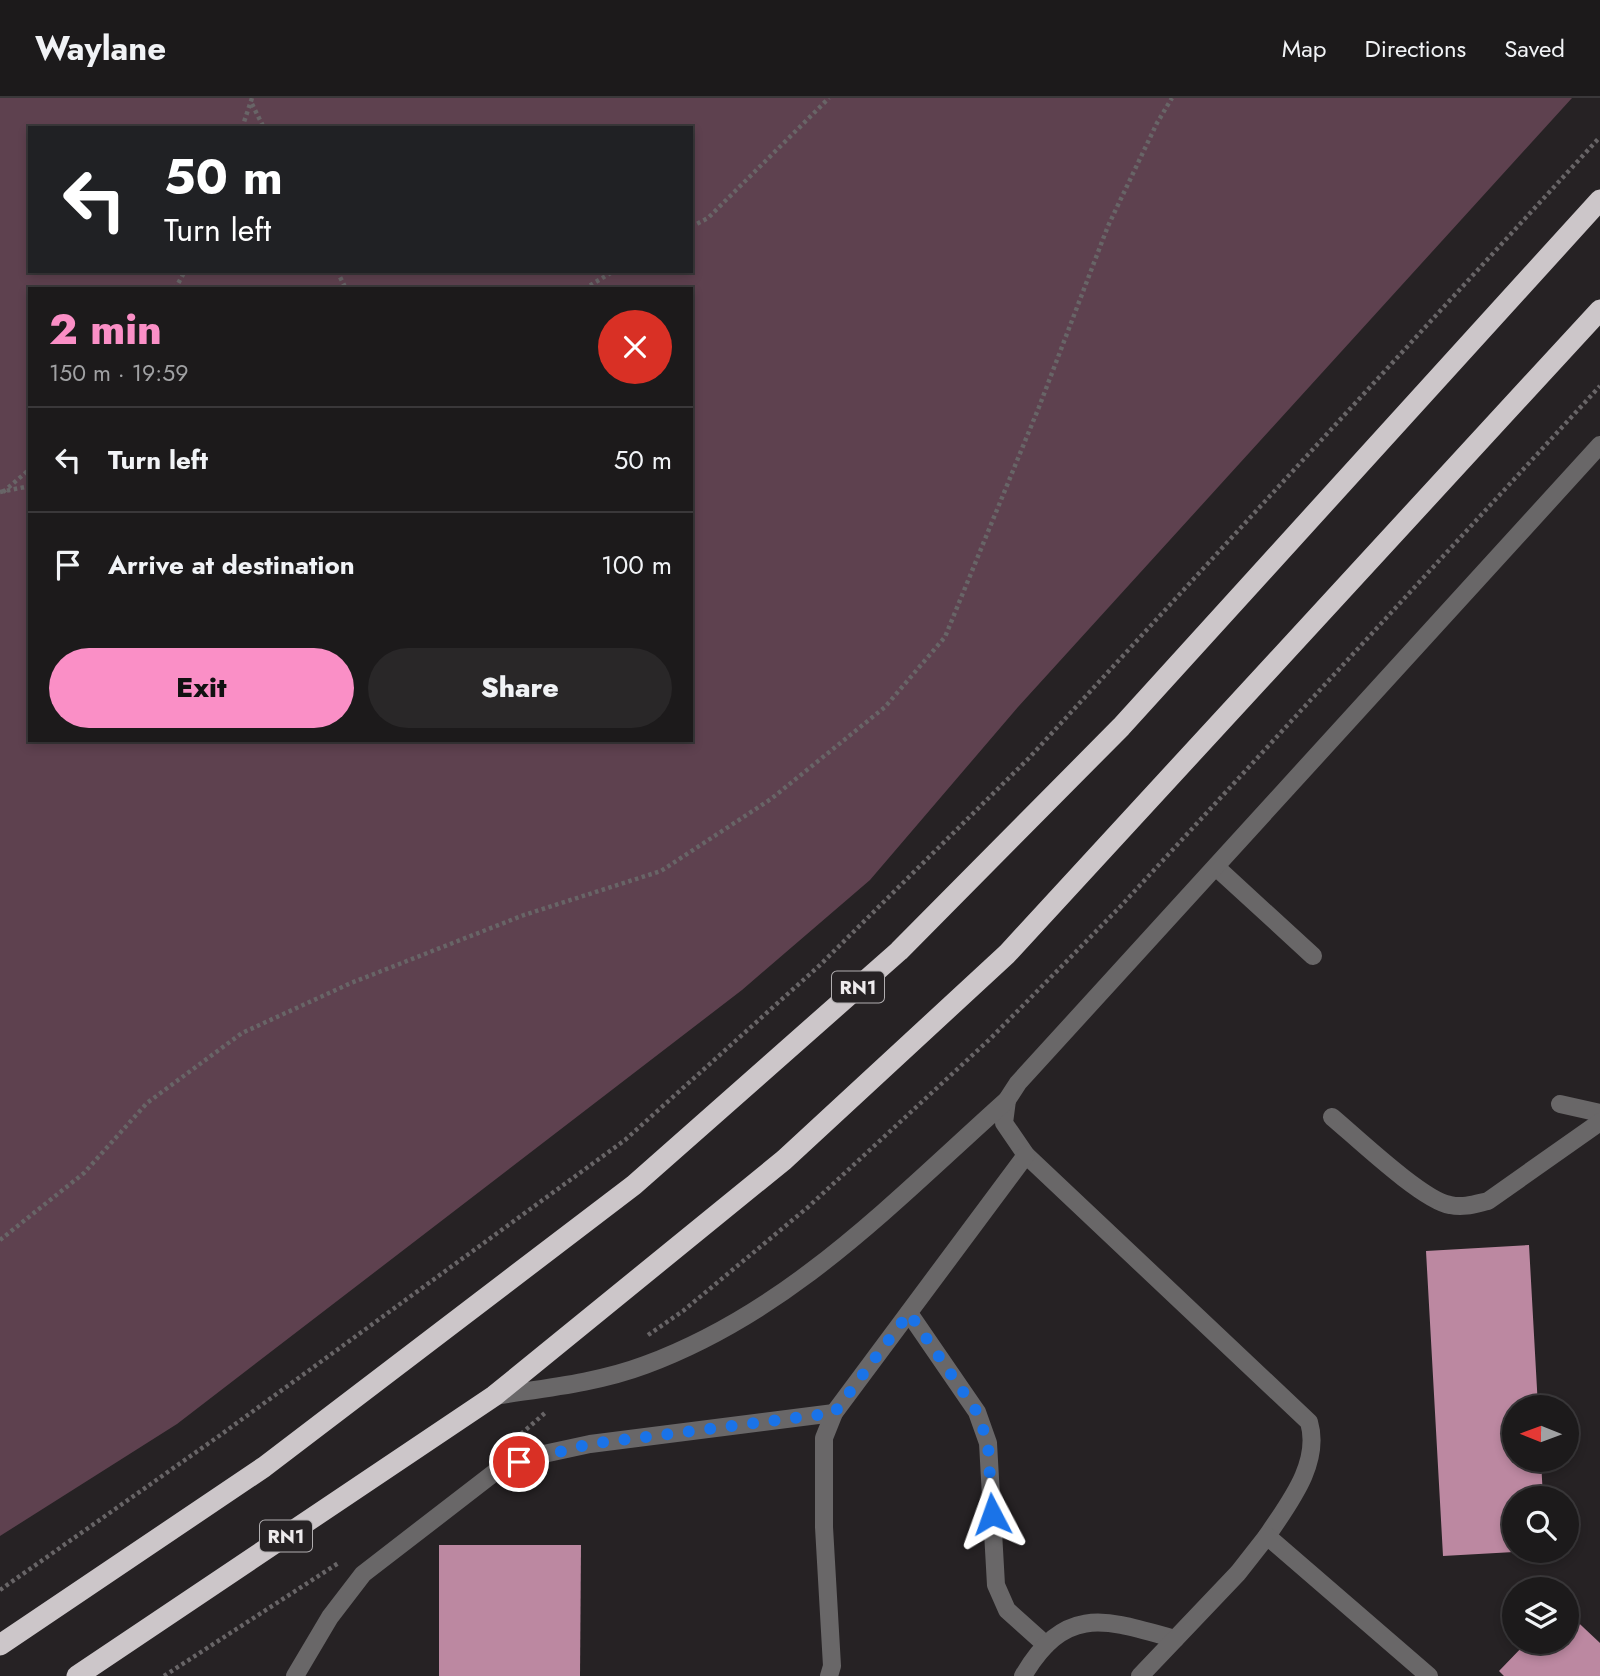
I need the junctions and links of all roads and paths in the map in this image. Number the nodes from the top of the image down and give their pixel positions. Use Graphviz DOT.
graph roads {
  1 [pos="830,98"];
  2 [pos="1172,98"];
  3 [pos="252,100"];
  4 [pos="243,126"];
  5 [pos="263,126"];
  6 [pos="1600,137"];
  7 [pos="1600,200"];
  8 [pos="693,226"];
  9 [pos="611,273"];
  10 [pos="587,287"];
  11 [pos="1600,310"];
  12 [pos="1600,445"];
  13 [pos="28,471"];
  14 [pos="28,486"];
  15 [pos="1,492"];
  16 [pos="1216,867"];
  17 [pos="1313,956"];
  18 [pos="1007,1100"];
  19 [pos="1560,1104"];
  20 [pos="1600,1113"];
  21 [pos="1332,1117"];
  22 [pos="1600,1122"];
  23 [pos="1026,1156"];
  24 [pos="0,1240"];
  25 [pos="909,1313"];
  26 [pos="494,1396"];
  27 [pos="834,1413"];
  28 [pos="1267,1536"];
  29 [pos="0,1590"];
  30 [pos="1175,1639"];
  31 [pos="0,1645"];
  32 [pos="1046,1645"];
  33 [pos="77,1676"];
  34 [pos="295,1676"];
  35 [pos="829,1676"];
  36 [pos="1023,1676"];
  37 [pos="1140,1676"];
  38 [pos="1429,1676"];
  1 -- 8 [label="path"];
  2 -- 24 [label="path"];
  3 -- 4 [label="path"];
  3 -- 5 [label="path"];
  6 -- 29 [label="path"];
  7 -- 31 [label="highway, RN1"];
  9 -- 10 [label="path"];
  11 -- 26 [label="highway, RN1"];
  12 -- 16 [label="street"];
  13 -- 15 [label="path"];
  14 -- 15 [label="path"];
  16 -- 17 [label="street"];
  16 -- 18 [label="street"];
  18 -- 23 [label="street"];
  18 -- 26 [label="street"];
  19 -- 20 [label="street"];
  21 -- 22 [label="street"];
  23 -- 25 [label="street"];
  23 -- 28 [label="street"];
  25 -- 27 [label="street"];
  25 -- 32 [label="street"];
  26 -- 33 [label="highway, RN1"];
  27 -- 34 [label="street"];
  27 -- 35 [label="street"];
  28 -- 30 [label="street"];
  28 -- 38 [label="street"];
  30 -- 32 [label="street"];
  30 -- 37 [label="street"];
  32 -- 36 [label="street"];
}
